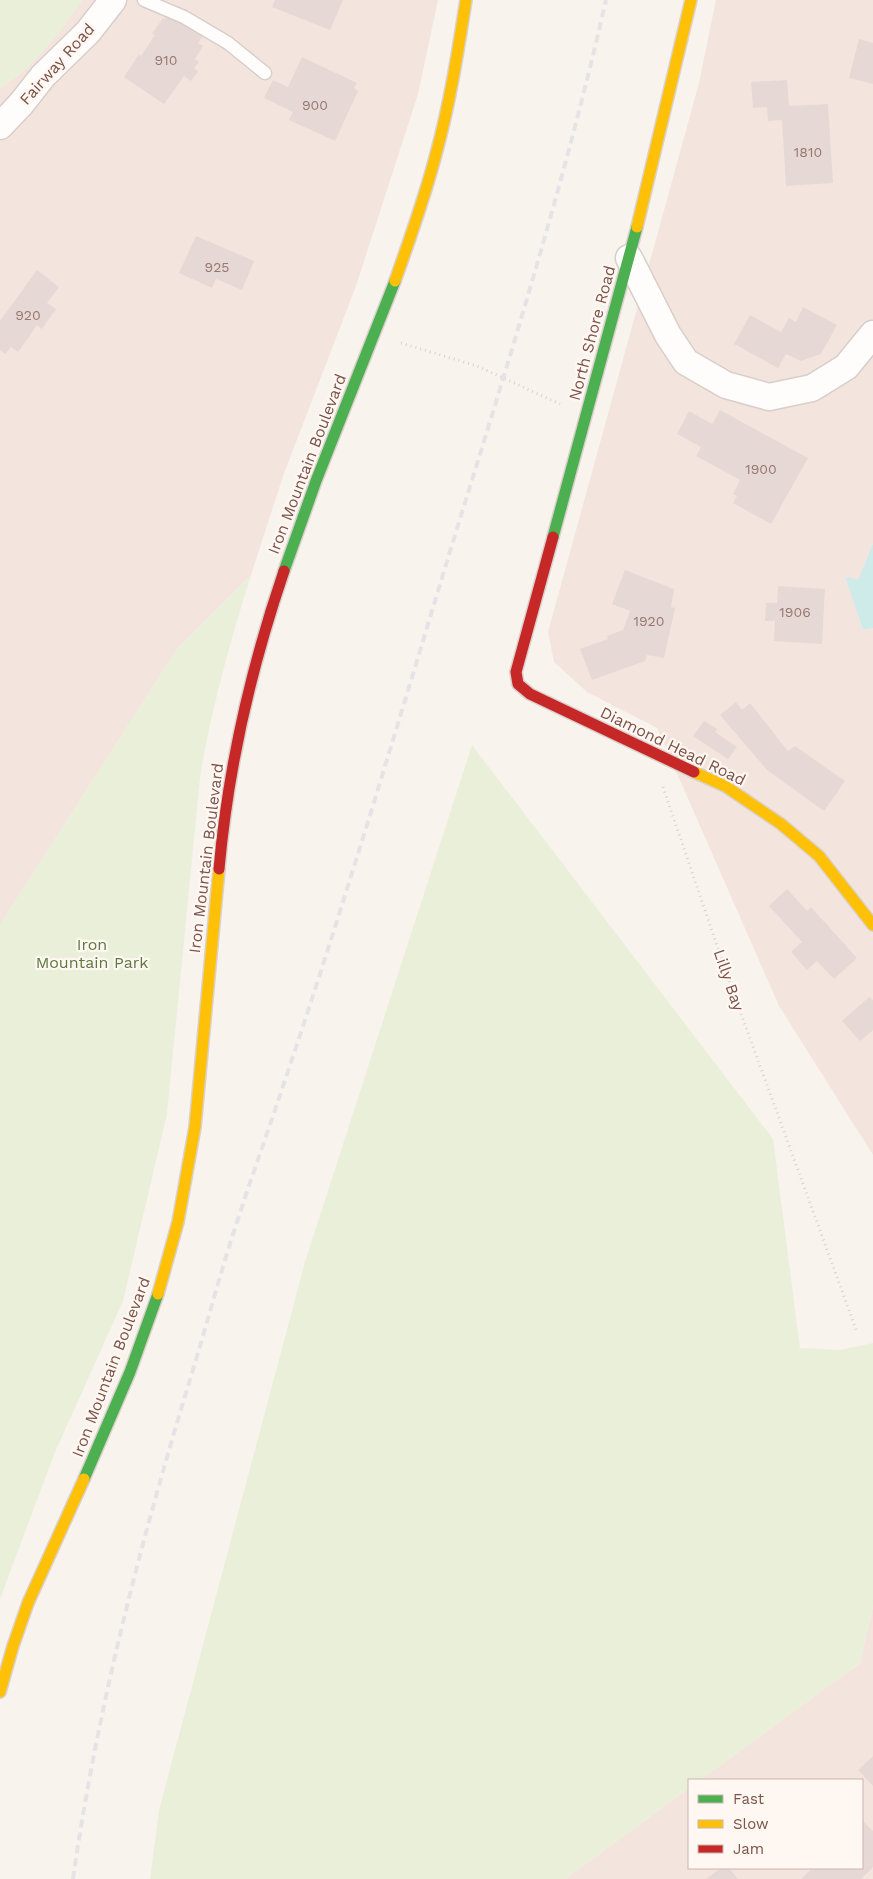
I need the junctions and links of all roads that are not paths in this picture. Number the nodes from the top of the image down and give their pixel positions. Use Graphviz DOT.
graph roads {
  1 [pos="112,0"];
  2 [pos="144,0"];
  3 [pos="466,0"];
  4 [pos="691,0"];
  5 [pos="265,73"];
  6 [pos="0,126"];
  7 [pos="629,258"];
  8 [pos="873,334"];
  9 [pos="516,672"];
  10 [pos="873,926"];
  11 [pos="0,1692"];
  1 -- 6 [label="street, Fairway Road"];
  2 -- 5 [label="lane"];
  3 -- 11 [label="street, Iron Mountain Boulevard"];
  4 -- 7 [label="street, North Shore Road"];
  7 -- 8 [label="street"];
  7 -- 9 [label="street, North Shore Road"];
  9 -- 10 [label="street, Diamond Head Road"];
}
